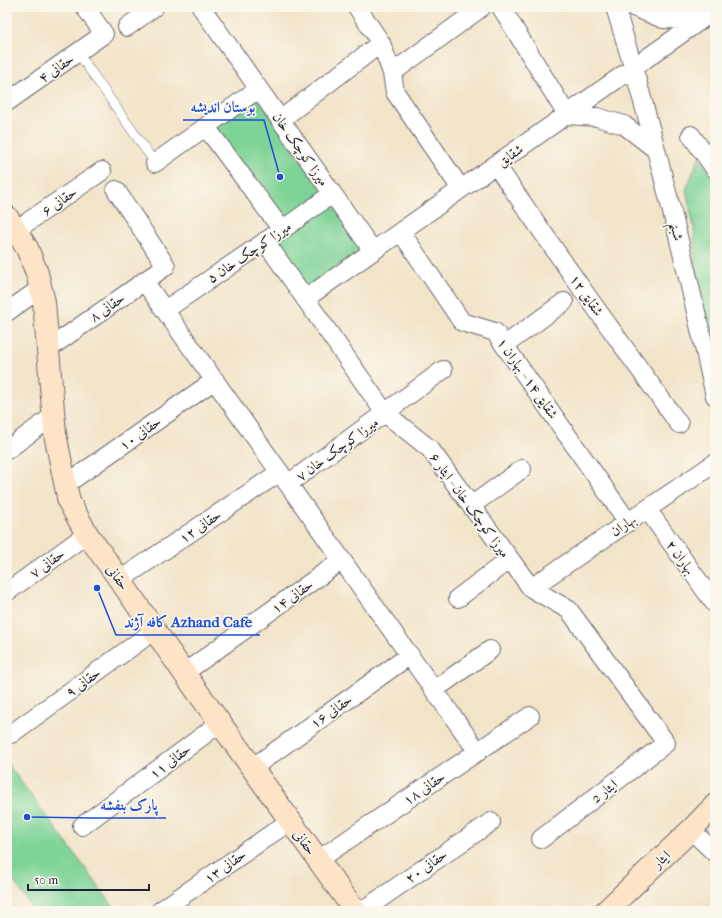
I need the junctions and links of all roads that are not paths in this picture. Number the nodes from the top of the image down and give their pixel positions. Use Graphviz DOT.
graph roads {
  1 [pos="85,7"];
  2 [pos="154,7"];
  3 [pos="201,7"];
  4 [pos="357,7"];
  5 [pos="482,7"];
  6 [pos="501,7"];
  7 [pos="615,7"];
  8 [pos="633,7"];
  9 [pos="708,15"];
  10 [pos="127,27"];
  11 [pos="382,43"];
  12 [pos="78,53"];
  13 [pos="634,68"];
  14 [pos="392,73"];
  15 [pos="258,89"];
  16 [pos="7,102"];
  17 [pos="567,115"];
  18 [pos="280,120"];
  19 [pos="206,127"];
  20 [pos="692,135"];
  21 [pos="655,149"];
  22 [pos="155,163"];
  23 [pos="496,164"];
  24 [pos="715,169"];
  25 [pos="102,171"];
  26 [pos="461,189"];
  27 [pos="116,190"];
  28 [pos="332,194"];
  29 [pos="12,224"];
  30 [pos="282,230"];
  31 [pos="401,232"];
  32 [pos="266,241"];
  33 [pos="373,251"];
  34 [pos="144,281"];
  35 [pos="41,288"];
  36 [pos="306,299"];
  37 [pos="564,302"];
  38 [pos="164,310"];
  39 [pos="7,312"];
  40 [pos="505,345"];
  41 [pos="48,349"];
  42 [pos="443,370"];
  43 [pos="214,380"];
  44 [pos="715,396"];
  45 [pos="385,413"];
  46 [pos="53,416"];
  47 [pos="679,424"];
  48 [pos="7,450"];
  49 [pos="715,463"];
  50 [pos="522,469"];
  51 [pos="284,478"];
  52 [pos="65,485"];
  53 [pos="472,505"];
  54 [pos="647,509"];
  55 [pos="628,522"];
  56 [pos="87,534"];
  57 [pos="510,559"];
  58 [pos="342,560"];
  59 [pos="120,580"];
  60 [pos="531,588"];
  61 [pos="7,592"];
  62 [pos="458,598"];
  63 [pos="715,604"];
  64 [pos="155,630"];
  65 [pos="490,650"];
  66 [pos="410,655"];
  67 [pos="184,672"];
  68 [pos="434,690"];
  69 [pos="530,716"];
  70 [pos="220,723"];
  71 [pos="11,734"];
  72 [pos="666,743"];
  73 [pos="478,752"];
  74 [pos="252,768"];
  75 [pos="715,805"];
  76 [pos="290,821"];
  77 [pos="491,822"];
  78 [pos="82,826"];
  79 [pos="691,830"];
  80 [pos="541,839"];
  81 [pos="715,853"];
  82 [pos="318,860"];
  83 [pos="160,911"];
  84 [pos="355,911"];
  85 [pos="362,911"];
  86 [pos="606,911"];
  1 -- 12 [label="street, حقانی ۴"];
  2 -- 10 [label="street"];
  3 -- 15 [label="street, میرزا کوچک خان"];
  4 -- 11 [label="street"];
  5 -- 14 [label="street"];
  6 -- 17 [label="street"];
  7 -- 13 [label="street, شبنم"];
  8 -- 9 [label="street"];
  9 -- 13 [label="street, شقایق"];
  11 -- 14 [label="street"];
  11 -- 18 [label="street"];
  12 -- 16 [label="street, حقانی ۴"];
  12 -- 22 [label="lane"];
  13 -- 17 [label="street, شقایق"];
  13 -- 21 [label="street, شبنم"];
  14 -- 26 [label="street"];
  15 -- 18 [label="street, میرزا کوچک خان"];
  15 -- 19 [label="street"];
  17 -- 21 [label="street"];
  17 -- 23 [label="street, شقایق"];
  18 -- 28 [label="street, میرزا کوچک خان"];
  19 -- 22 [label="street"];
  19 -- 30 [label="street"];
  20 -- 24 [label="street"];
  21 -- 44 [label="street, شبنم"];
  23 -- 26 [label="street, شقایق"];
  23 -- 47 [label="street, شقایق ۱۲"];
  25 -- 29 [label="street, حقانی ۶"];
  26 -- 31 [label="street, شقایق"];
  27 -- 34 [label="street, حقانی ۸"];
  28 -- 30 [label="street, میرزا کوچک خان ۵"];
  28 -- 33 [label="street, میرزا کوچک خان"];
  29 -- 35 [label="main road, حقانی"];
  30 -- 32 [label="street, میرزا کوچک خان ۵"];
  31 -- 33 [label="street, شقایق"];
  31 -- 40 [label="street, شقایق ۱۴ - بهاران ۱"];
  32 -- 36 [label="street, میرزا کوچک خان - ایثار ۶"];
  32 -- 38 [label="street, میرزا کوچک خان ۵"];
  33 -- 36 [label="street, شقایق"];
  34 -- 38 [label="street"];
  34 -- 41 [label="street, حقانی ۸"];
  35 -- 39 [label="street"];
  35 -- 41 [label="main road, حقانی"];
  36 -- 45 [label="street, میرزا کوچک خان - ایثار ۶"];
  37 -- 40 [label="street"];
  38 -- 43 [label="street"];
  40 -- 55 [label="street, شقایق ۱۴ - بهاران ۱"];
  41 -- 46 [label="main road, حقانی"];
  42 -- 45 [label="street, میرزا کوچک خان ۷"];
  43 -- 51 [label="street"];
  43 -- 52 [label="street, حقانی ۱۰"];
  45 -- 51 [label="street, میرزا کوچک خان ۷"];
  45 -- 53 [label="street, میرزا کوچک خان - ایثار ۶"];
  46 -- 48 [label="street"];
  46 -- 52 [label="main road, حقانی"];
  49 -- 54 [label="street, بهاران"];
  50 -- 53 [label="street"];
  51 -- 58 [label="street"];
  51 -- 59 [label="street, حقانی ۱۲"];
  52 -- 56 [label="main road, حقانی"];
  53 -- 57 [label="street, میرزا کوچک خان - ایثار ۶"];
  54 -- 55 [label="street, بهاران"];
  54 -- 63 [label="street, بهاران ۲"];
  55 -- 60 [label="street, بهاران"];
  56 -- 59 [label="main road, حقانی"];
  56 -- 61 [label="street, حقانی ۷"];
  57 -- 60 [label="street, میرزا کوچک خان - ایثار ۶"];
  57 -- 62 [label="street"];
  58 -- 66 [label="street"];
  58 -- 67 [label="street, حقانی ۱۴"];
  59 -- 64 [label="main road, حقانی"];
  60 -- 72 [label="street, میرزا کوچک خان - ایثار ۶"];
  64 -- 67 [label="main road, حقانی"];
  64 -- 71 [label="street, حقانی ۹"];
  65 -- 68 [label="street"];
  66 -- 68 [label="street"];
  66 -- 74 [label="street, حقانی ۱۶"];
  67 -- 70 [label="main road, حقانی"];
  68 -- 73 [label="street"];
  69 -- 73 [label="street, حقانی ۱۸"];
  70 -- 74 [label="main road, حقانی"];
  70 -- 78 [label="street, حقانی ۱۱"];
  72 -- 80 [label="street, ایثار 2"];
  73 -- 82 [label="street, حقانی ۱۸"];
  74 -- 76 [label="main road, حقانی"];
  75 -- 79 [label="main road, ایثار"];
  76 -- 82 [label="main road, حقانی"];
  76 -- 83 [label="street, حقانی ۱۳"];
  77 -- 85 [label="street, حقانی ۲۰"];
  79 -- 81 [label="street"];
  79 -- 86 [label="main road, ایثار"];
  82 -- 84 [label="main road, حقانی"];
}
